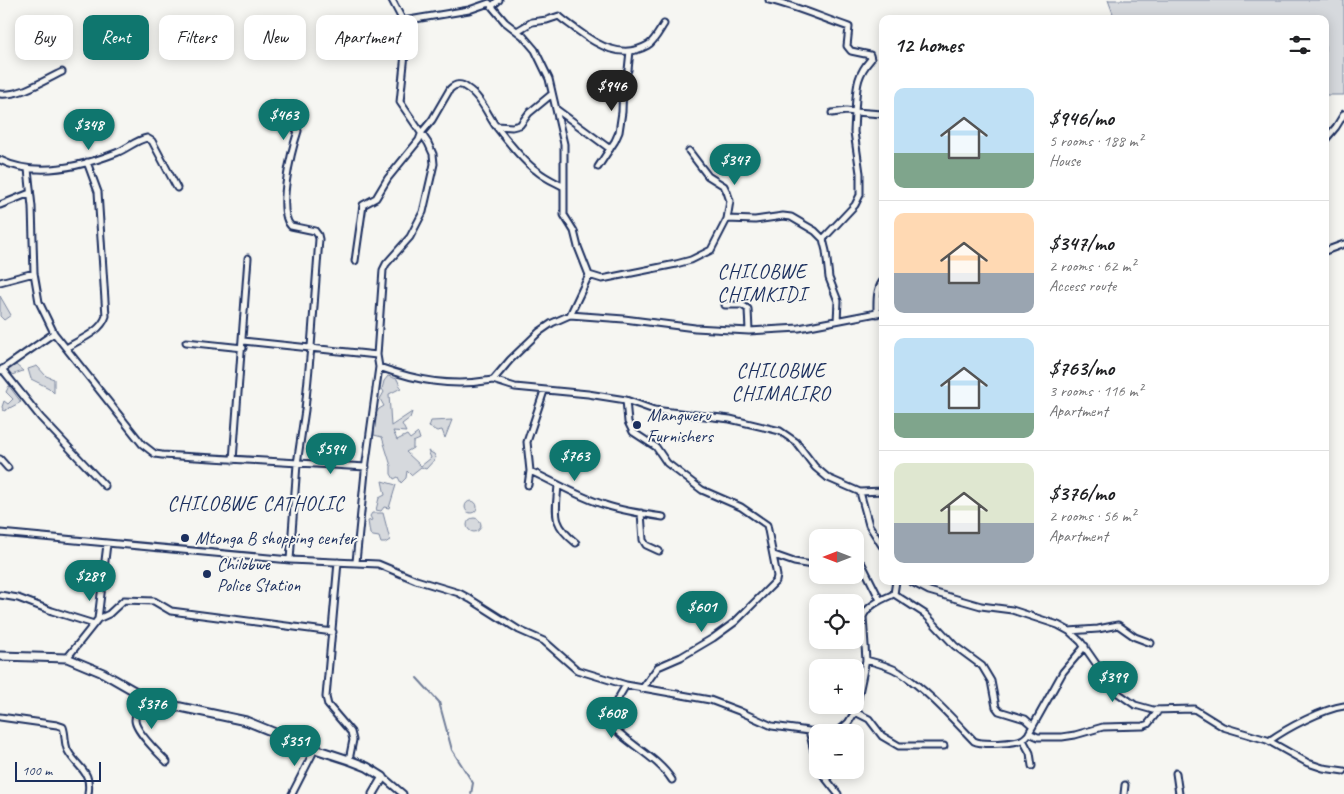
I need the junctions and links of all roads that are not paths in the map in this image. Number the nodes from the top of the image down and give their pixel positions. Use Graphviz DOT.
graph roads {
  1 [pos="392,0"];
  2 [pos="499,0"];
  3 [pos="769,0"];
  4 [pos="492,6"];
  5 [pos="400,15"];
  6 [pos="418,18"];
  7 [pos="664,24"];
  8 [pos="517,31"];
  9 [pos="630,52"];
  10 [pos="404,60"];
  11 [pos="62,72"];
  12 [pos="0,94"];
  13 [pos="552,94"];
  14 [pos="274,104"];
  15 [pos="556,109"];
  16 [pos="856,112"];
  17 [pos="832,113"];
  18 [pos="879,114"];
  19 [pos="1344,114"];
  20 [pos="496,126"];
  21 [pos="422,132"];
  22 [pos="1329,135"];
  23 [pos="610,149"];
  24 [pos="690,151"];
  25 [pos="0,160"];
  26 [pos="87,162"];
  27 [pos="598,167"];
  28 [pos="28,169"];
  29 [pos="564,187"];
  30 [pos="177,188"];
  31 [pos="30,193"];
  32 [pos="0,205"];
  33 [pos="727,219"];
  34 [pos="823,238"];
  35 [pos="1344,244"];
  36 [pos="1329,250"];
  37 [pos="248,258"];
  38 [pos="355,261"];
  39 [pos="34,273"];
  40 [pos="589,275"];
  41 [pos="0,282"];
  42 [pos="879,291"];
  43 [pos="879,304"];
  44 [pos="725,305"];
  45 [pos="879,313"];
  46 [pos="570,315"];
  47 [pos="837,321"];
  48 [pos="749,331"];
  49 [pos="54,333"];
  50 [pos="243,340"];
  51 [pos="186,342"];
  52 [pos="311,347"];
  53 [pos="66,348"];
  54 [pos="243,348"];
  55 [pos="377,354"];
  56 [pos="379,367"];
  57 [pos="1,370"];
  58 [pos="493,380"];
  59 [pos="544,391"];
  60 [pos="626,400"];
  61 [pos="0,459"];
  62 [pos="233,460"];
  63 [pos="297,464"];
  64 [pos="8,468"];
  65 [pos="366,468"];
  66 [pos="530,471"];
  67 [pos="528,485"];
  68 [pos="558,485"];
  69 [pos="104,486"];
  70 [pos="879,491"];
  71 [pos="860,492"];
  72 [pos="641,514"];
  73 [pos="663,517"];
  74 [pos="0,533"];
  75 [pos="879,541"];
  76 [pos="576,543"];
  77 [pos="107,544"];
  78 [pos="659,551"];
  79 [pos="774,555"];
  80 [pos="290,560"];
  81 [pos="338,562"];
  82 [pos="356,562"];
  83 [pos="809,564"];
  84 [pos="864,568"];
  85 [pos="895,585"];
  86 [pos="918,585"];
  87 [pos="894,594"];
  88 [pos="0,595"];
  89 [pos="880,600"];
  90 [pos="96,621"];
  91 [pos="1069,631"];
  92 [pos="332,632"];
  93 [pos="1151,643"];
  94 [pos="1084,646"];
  95 [pos="0,656"];
  96 [pos="67,658"];
  97 [pos="866,660"];
  98 [pos="864,669"];
  99 [pos="626,686"];
  100 [pos="642,689"];
  101 [pos="143,697"];
  102 [pos="1344,706"];
  103 [pos="1159,710"];
  104 [pos="859,714"];
  105 [pos="0,717"];
  106 [pos="1033,726"];
  107 [pos="809,731"];
  108 [pos="1029,733"];
  109 [pos="1022,740"];
  110 [pos="1269,741"];
  111 [pos="944,746"];
  112 [pos="315,749"];
  113 [pos="349,760"];
  114 [pos="167,762"];
  115 [pos="1032,766"];
  116 [pos="1344,771"];
  117 [pos="1176,773"];
  118 [pos="383,777"];
  119 [pos="826,779"];
  120 [pos="672,780"];
  121 [pos="1125,785"];
  122 [pos="88,794"];
  123 [pos="292,794"];
  124 [pos="373,794"];
  125 [pos="403,794"];
  126 [pos="838,794"];
  127 [pos="1124,794"];
  128 [pos="1179,794"];
  1 -- 5 [label="street"];
  2 -- 4 [label="street"];
  3 -- 16 [label="street"];
  4 -- 6 [label="street"];
  4 -- 8 [label="street"];
  7 -- 9 [label="street"];
  8 -- 9 [label="street"];
  8 -- 13 [label="street"];
  9 -- 23 [label="street"];
  10 -- 21 [label="street"];
  11 -- 12 [label="street"];
  13 -- 15 [label="street"];
  13 -- 20 [label="street"];
  14 -- 52 [label="street"];
  15 -- 23 [label="street"];
  15 -- 29 [label="street"];
  16 -- 17 [label="street"];
  16 -- 18 [label="street"];
  16 -- 34 [label="street"];
  19 -- 22 [label="street"];
  20 -- 21 [label="street"];
  20 -- 29 [label="street"];
  21 -- 38 [label="street"];
  21 -- 55 [label="street"];
  23 -- 27 [label="street"];
  24 -- 33 [label="street"];
  25 -- 28 [label="street"];
  26 -- 28 [label="street"];
  26 -- 30 [label="street"];
  26 -- 53 [label="street"];
  28 -- 31 [label="street"];
  29 -- 40 [label="street"];
  31 -- 32 [label="street"];
  31 -- 39 [label="street"];
  33 -- 34 [label="street"];
  33 -- 40 [label="street"];
  34 -- 47 [label="street"];
  35 -- 36 [label="street"];
  37 -- 50 [label="street"];
  39 -- 41 [label="street"];
  39 -- 49 [label="street"];
  40 -- 46 [label="street"];
  42 -- 43 [label="street"];
  44 -- 48 [label="street"];
  45 -- 47 [label="street"];
  46 -- 48 [label="street"];
  46 -- 58 [label="street"];
  47 -- 48 [label="street"];
  49 -- 53 [label="street"];
  49 -- 57 [label="street"];
  50 -- 52 [label="street"];
  50 -- 54 [label="street"];
  51 -- 54 [label="street"];
  52 -- 55 [label="street"];
  52 -- 63 [label="street"];
  53 -- 62 [label="street"];
  54 -- 62 [label="street"];
  55 -- 56 [label="street"];
  56 -- 58 [label="street"];
  56 -- 65 [label="street"];
  57 -- 69 [label="street"];
  58 -- 59 [label="street"];
  59 -- 60 [label="street"];
  59 -- 66 [label="street"];
  60 -- 71 [label="street"];
  60 -- 79 [label="street"];
  61 -- 64 [label="street"];
  62 -- 63 [label="street"];
  63 -- 65 [label="street"];
  63 -- 80 [label="street"];
  65 -- 82 [label="street"];
  66 -- 67 [label="street"];
  66 -- 68 [label="street"];
  68 -- 72 [label="street"];
  68 -- 76 [label="street"];
  70 -- 71 [label="street"];
  71 -- 75 [label="street"];
  72 -- 73 [label="street"];
  72 -- 78 [label="street"];
  74 -- 77 [label="street"];
  77 -- 80 [label="street"];
  77 -- 90 [label="street"];
  79 -- 83 [label="street"];
  79 -- 100 [label="street"];
  80 -- 81 [label="street"];
  81 -- 82 [label="street"];
  81 -- 92 [label="street"];
  82 -- 99 [label="street"];
  84 -- 89 [label="street"];
  85 -- 87 [label="street"];
  86 -- 91 [label="street"];
  87 -- 89 [label="street"];
  87 -- 106 [label="street"];
  88 -- 90 [label="street"];
  89 -- 97 [label="street"];
  90 -- 92 [label="street"];
  90 -- 96 [label="street"];
  91 -- 93 [label="street"];
  91 -- 94 [label="street"];
  92 -- 113 [label="street"];
  94 -- 103 [label="street"];
  94 -- 106 [label="street"];
  95 -- 96 [label="street"];
  96 -- 101 [label="street"];
  97 -- 98 [label="street"];
  97 -- 109 [label="street"];
  99 -- 100 [label="street"];
  99 -- 120 [label="street"];
  100 -- 107 [label="street"];
  101 -- 112 [label="street"];
  101 -- 114 [label="street"];
  102 -- 110 [label="street"];
  103 -- 108 [label="street"];
  103 -- 110 [label="street"];
  104 -- 111 [label="street"];
  105 -- 122 [label="street"];
  106 -- 108 [label="street"];
  108 -- 109 [label="street"];
  109 -- 115 [label="street"];
  110 -- 116 [label="street"];
  112 -- 113 [label="street"];
  112 -- 123 [label="street"];
  113 -- 118 [label="street"];
  117 -- 128 [label="street"];
  118 -- 124 [label="street"];
  118 -- 125 [label="street"];
  119 -- 126 [label="street"];
  121 -- 127 [label="street"];
}
